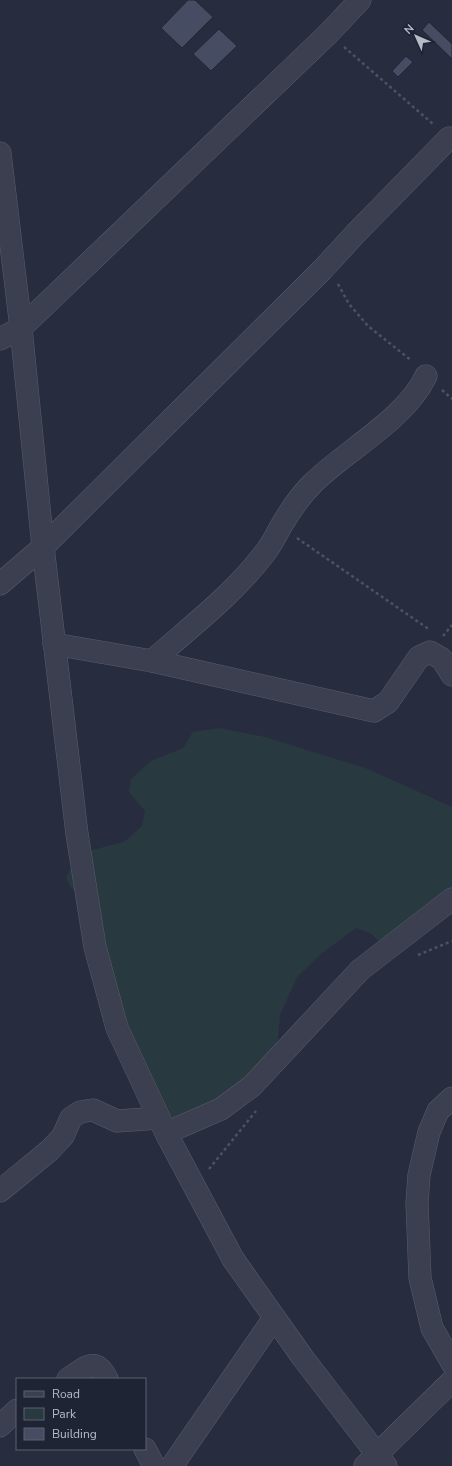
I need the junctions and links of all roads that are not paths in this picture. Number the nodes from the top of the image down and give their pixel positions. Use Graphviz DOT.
graph roads {
  1 [pos="360,0"];
  2 [pos="449,138"];
  3 [pos="0,153"];
  4 [pos="21,328"];
  5 [pos="0,339"];
  6 [pos="426,376"];
  7 [pos="43,547"];
  8 [pos="0,584"];
  9 [pos="54,644"];
  10 [pos="152,661"];
  11 [pos="452,675"];
  12 [pos="452,899"];
  13 [pos="452,1098"];
  14 [pos="162,1125"];
  15 [pos="0,1191"];
  16 [pos="274,1318"];
  17 [pos="452,1363"];
  18 [pos="70,1378"];
  19 [pos="106,1378"];
  20 [pos="452,1381"];
  21 [pos="16,1411"];
  22 [pos="0,1426"];
  23 [pos="145,1450"];
  24 [pos="376,1462"];
  25 [pos="154,1466"];
  26 [pos="172,1466"];
  1 -- 4 [label="street"];
  2 -- 7 [label="street"];
  3 -- 4 [label="street"];
  4 -- 5 [label="street"];
  4 -- 7 [label="street"];
  6 -- 10 [label="street"];
  7 -- 8 [label="street"];
  7 -- 9 [label="street"];
  9 -- 10 [label="street"];
  9 -- 14 [label="street"];
  10 -- 11 [label="street"];
  12 -- 14 [label="street"];
  13 -- 17 [label="street"];
  14 -- 15 [label="street"];
  14 -- 16 [label="street"];
  16 -- 24 [label="street"];
  16 -- 26 [label="street"];
  18 -- 19 [label="street"];
  20 -- 24 [label="street"];
  21 -- 22 [label="street"];
  23 -- 25 [label="street"];
}
